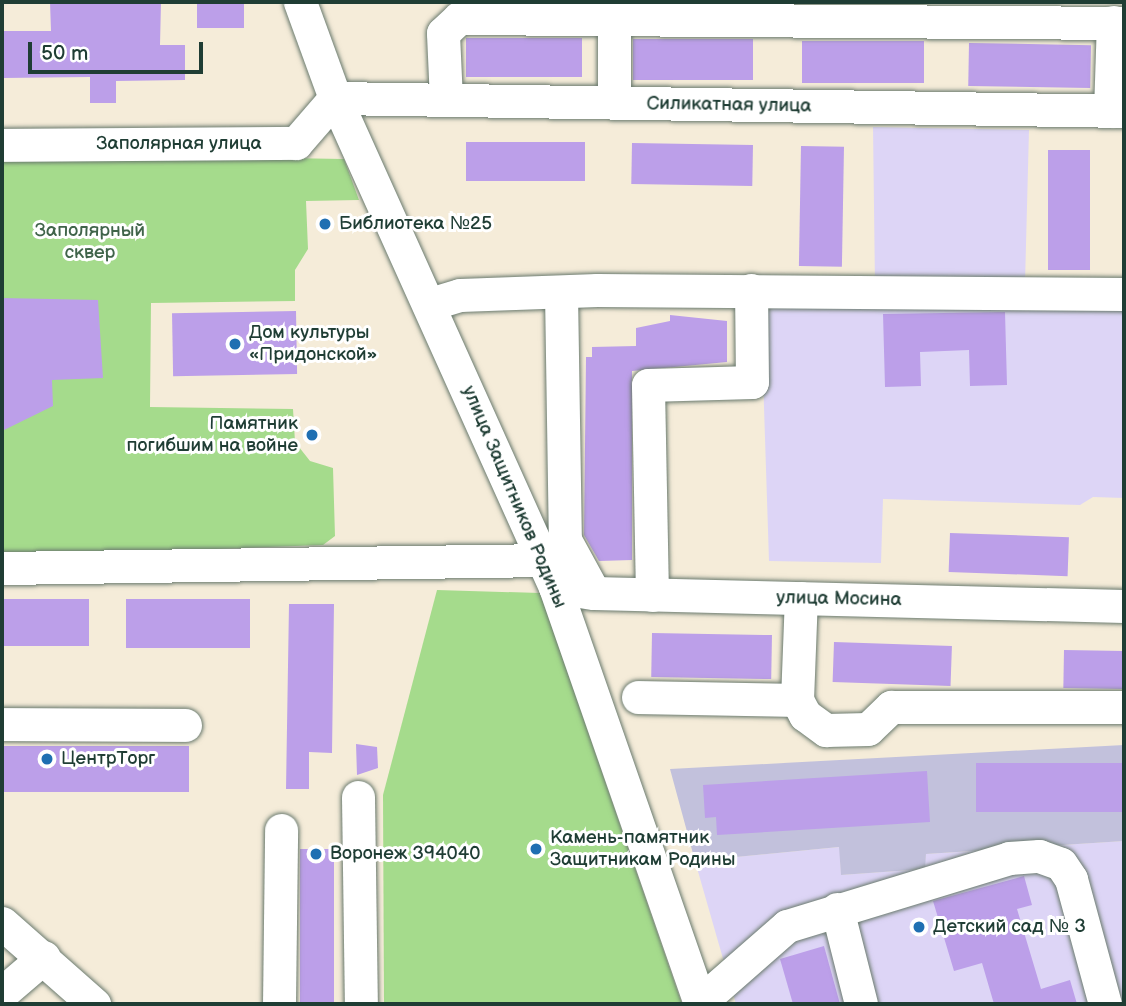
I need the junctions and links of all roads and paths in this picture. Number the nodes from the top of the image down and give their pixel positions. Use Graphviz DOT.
graph roads {
  1 [pos="300,2"];
  2 [pos="920,9"];
  3 [pos="614,19"];
  4 [pos="1119,23"];
  5 [pos="335,98"];
  6 [pos="446,100"];
  7 [pos="614,103"];
  8 [pos="1117,111"];
  9 [pos="2,145"];
  10 [pos="751,290"];
  11 [pos="561,292"];
  12 [pos="1124,294"];
  13 [pos="430,304"];
  14 [pos="2,568"];
  15 [pos="550,574"];
  16 [pos="594,593"];
  17 [pos="652,595"];
  18 [pos="801,598"];
  19 [pos="1124,606"];
  20 [pos="638,696"];
  21 [pos="797,699"];
  22 [pos="1124,707"];
  23 [pos="2,724"];
  24 [pos="185,725"];
  25 [pos="359,797"];
  26 [pos="281,830"];
  27 [pos="837,909"];
  28 [pos="2,923"];
  29 [pos="44,957"];
  30 [pos="2,993"];
  31 [pos="94,1004"];
  32 [pos="279,1004"];
  33 [pos="361,1004"];
  34 [pos="700,1004"];
  35 [pos="861,1004"];
  36 [pos="1105,1004"];
  1 -- 5 [label="street, улица Защитников Родины"];
  2 -- 3 [label="street"];
  2 -- 4 [label="street"];
  3 -- 6 [label="street"];
  3 -- 7 [label="street"];
  4 -- 8 [label="street"];
  5 -- 6 [label="street, Силикатная улица"];
  5 -- 9 [label="street, Заполярная улица"];
  5 -- 13 [label="street, улица Защитников Родины"];
  6 -- 7 [label="street, Силикатная улица"];
  7 -- 8 [label="street, Силикатная улица"];
  10 -- 11 [label="street"];
  10 -- 12 [label="street"];
  10 -- 17 [label="street"];
  11 -- 13 [label="street"];
  11 -- 16 [label="street"];
  13 -- 15 [label="street, улица Защитников Родины"];
  14 -- 15 [label="street, улица Мосина"];
  15 -- 16 [label="street, улица Мосина"];
  15 -- 34 [label="street, улица Защитников Родины"];
  16 -- 17 [label="street, улица Мосина"];
  17 -- 18 [label="street, улица Мосина"];
  18 -- 19 [label="street, улица Мосина"];
  18 -- 21 [label="street"];
  20 -- 21 [label="street"];
  21 -- 22 [label="street"];
  23 -- 24 [label="street"];
  25 -- 33 [label="street"];
  26 -- 32 [label="street"];
  27 -- 34 [label="street"];
  27 -- 35 [label="street"];
  27 -- 36 [label="street"];
  28 -- 29 [label="street"];
  29 -- 30 [label="street"];
  29 -- 31 [label="street"];
}
